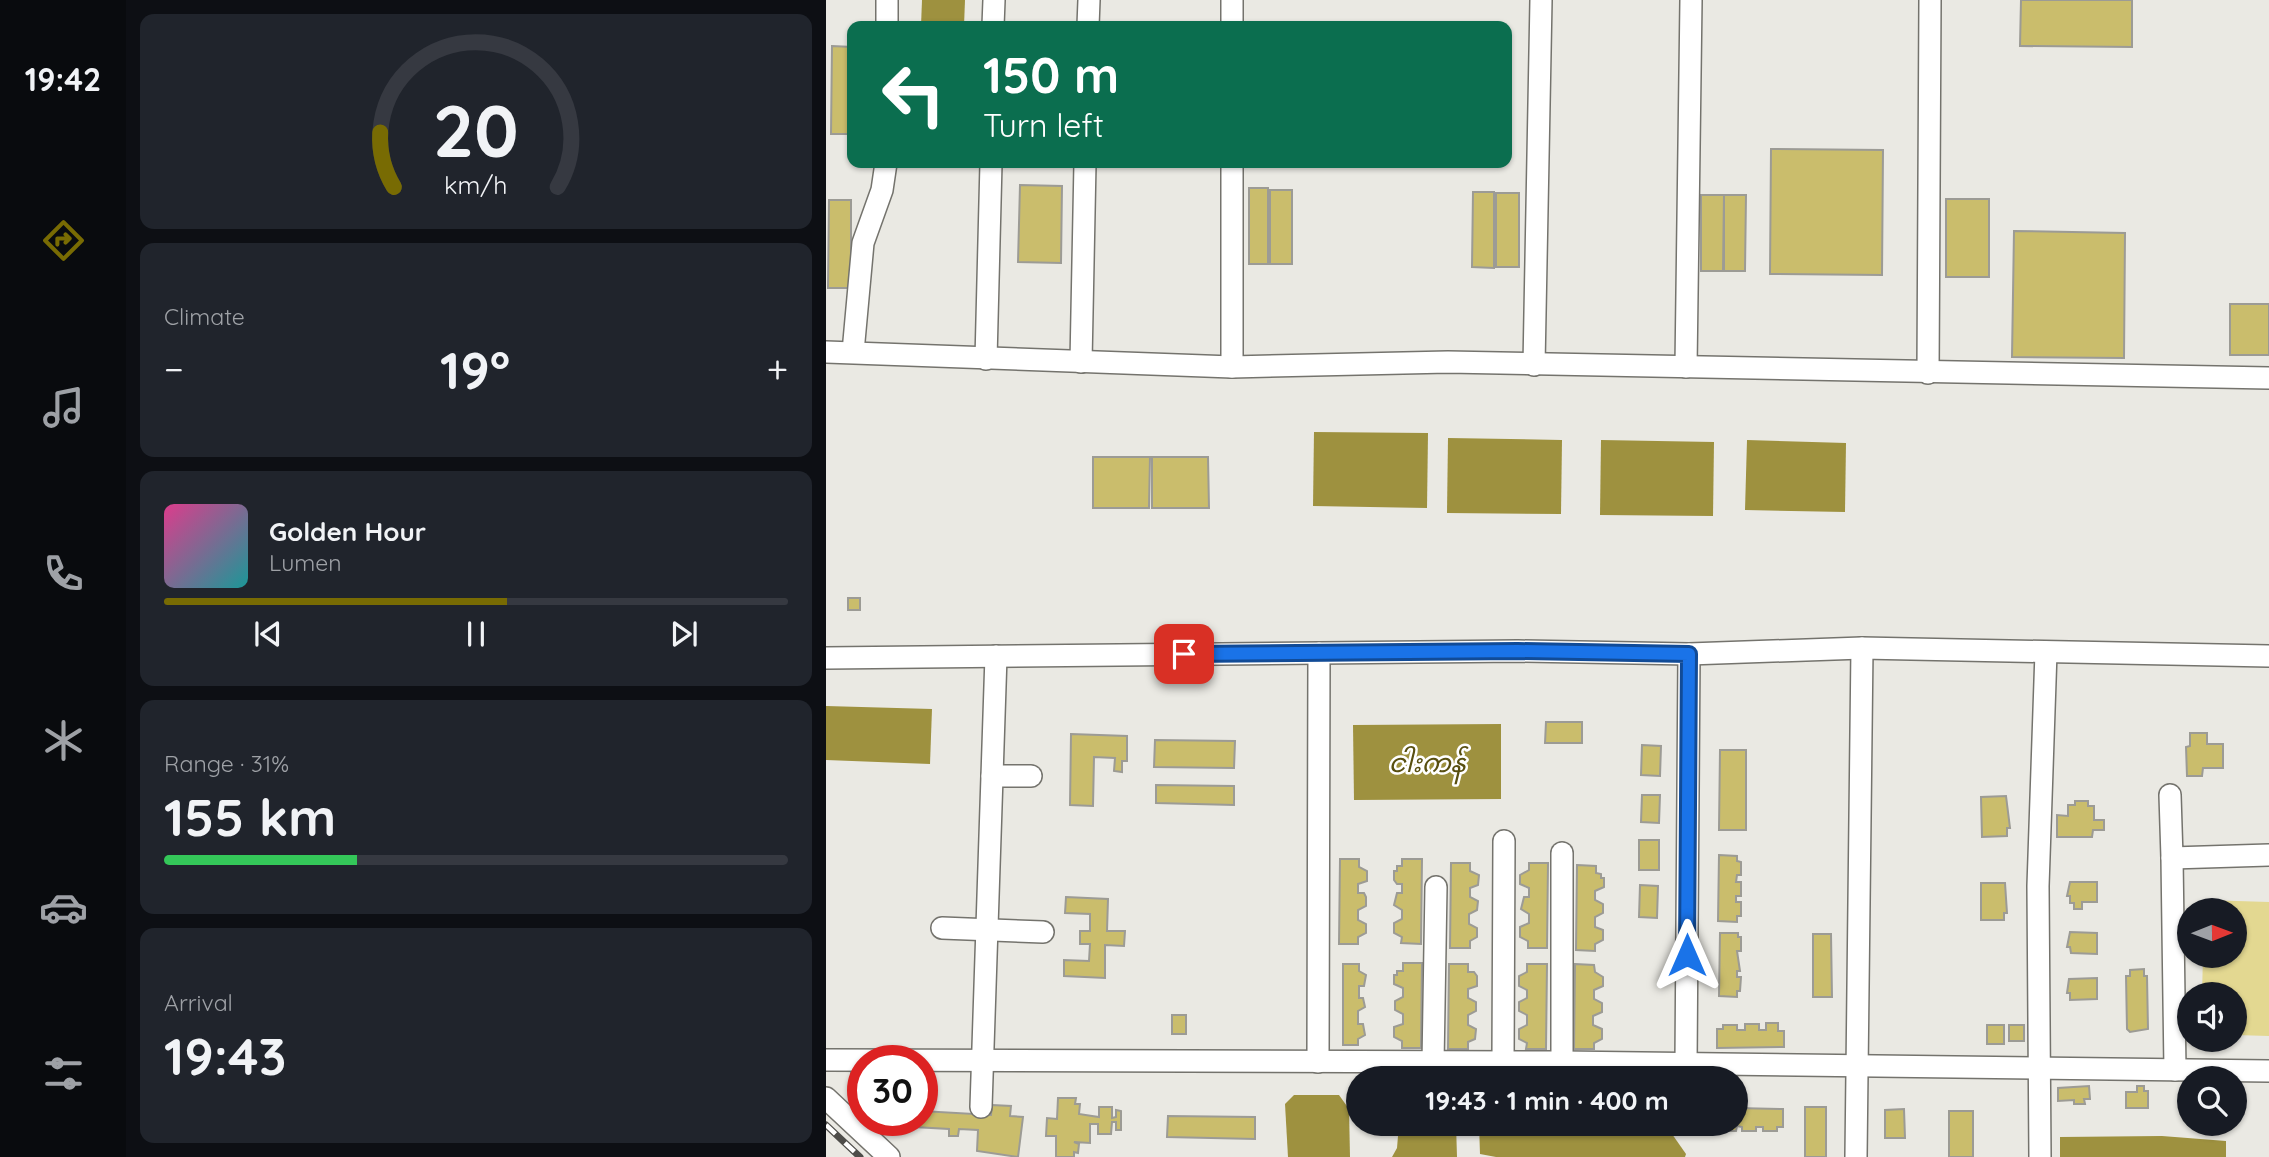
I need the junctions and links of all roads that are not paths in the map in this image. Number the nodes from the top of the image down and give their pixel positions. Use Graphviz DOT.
graph roads {
  1 [pos="887,0"];
  2 [pos="994,0"];
  3 [pos="1089,0"];
  4 [pos="1232,0"];
  5 [pos="1541,0"];
  6 [pos="1691,0"];
  7 [pos="1930,0"];
  8 [pos="887,21"];
  9 [pos="993,21"];
  10 [pos="1088,21"];
  11 [pos="1232,21"];
  12 [pos="885,168"];
  13 [pos="991,168"];
  14 [pos="1085,168"];
  15 [pos="1232,168"];
  16 [pos="826,352"];
  17 [pos="853,352"];
  18 [pos="986,359"];
  19 [pos="1081,362"];
  20 [pos="1534,365"];
  21 [pos="1231,367"];
  22 [pos="1686,367"];
  23 [pos="1928,373"];
  24 [pos="2269,378"];
  25 [pos="1862,648"];
  26 [pos="2046,652"];
  27 [pos="1319,653"];
  28 [pos="1689,654"];
  29 [pos="996,656"];
  30 [pos="2269,656"];
  31 [pos="826,658"];
  32 [pos="992,776"];
  33 [pos="1031,776"];
  34 [pos="2170,795"];
  35 [pos="1504,841"];
  36 [pos="1562,853"];
  37 [pos="2269,855"];
  38 [pos="2172,858"];
  39 [pos="1436,887"];
  40 [pos="942,928"];
  41 [pos="988,930"];
  42 [pos="1043,932"];
  43 [pos="983,1059"];
  44 [pos="826,1060"];
  45 [pos="1318,1062"];
  46 [pos="1503,1062"];
  47 [pos="1562,1062"];
  48 [pos="1433,1063"];
  49 [pos="1686,1064"];
  50 [pos="1856,1066"];
  51 [pos="2038,1070"];
  52 [pos="2175,1070"];
  53 [pos="2269,1071"];
  54 [pos="826,1098"];
  55 [pos="981,1107"];
  56 [pos="889,1157"];
  57 [pos="1856,1157"];
  58 [pos="2040,1157"];
  1 -- 8 [label="street"];
  2 -- 9 [label="street"];
  3 -- 10 [label="street"];
  4 -- 11 [label="street"];
  5 -- 20 [label="street"];
  6 -- 22 [label="street"];
  7 -- 23 [label="street"];
  12 -- 17 [label="street"];
  13 -- 18 [label="street"];
  14 -- 19 [label="street"];
  15 -- 21 [label="street"];
  16 -- 17 [label="street"];
  17 -- 18 [label="street"];
  18 -- 19 [label="street"];
  19 -- 21 [label="street"];
  20 -- 21 [label="street"];
  20 -- 22 [label="street"];
  22 -- 23 [label="street"];
  23 -- 24 [label="street"];
  25 -- 26 [label="street"];
  25 -- 28 [label="street"];
  25 -- 50 [label="street"];
  26 -- 30 [label="street"];
  26 -- 51 [label="street"];
  27 -- 28 [label="street"];
  27 -- 29 [label="street"];
  27 -- 45 [label="street"];
  28 -- 49 [label="street"];
  29 -- 31 [label="street"];
  29 -- 32 [label="street"];
  32 -- 33 [label="street"];
  32 -- 41 [label="street"];
  34 -- 38 [label="street"];
  35 -- 46 [label="street"];
  36 -- 47 [label="street"];
  37 -- 38 [label="street"];
  38 -- 52 [label="street"];
  39 -- 48 [label="street"];
  40 -- 41 [label="street"];
  41 -- 42 [label="street"];
  41 -- 43 [label="street"];
  43 -- 44 [label="street"];
  43 -- 45 [label="street"];
  43 -- 55 [label="street"];
  45 -- 48 [label="street"];
  46 -- 47 [label="street"];
  46 -- 48 [label="street"];
  47 -- 49 [label="street"];
  49 -- 50 [label="street"];
  50 -- 51 [label="street"];
  50 -- 57 [label="street"];
  51 -- 52 [label="street"];
  51 -- 58 [label="street"];
  52 -- 53 [label="street"];
  54 -- 56 [label="street"];
}
